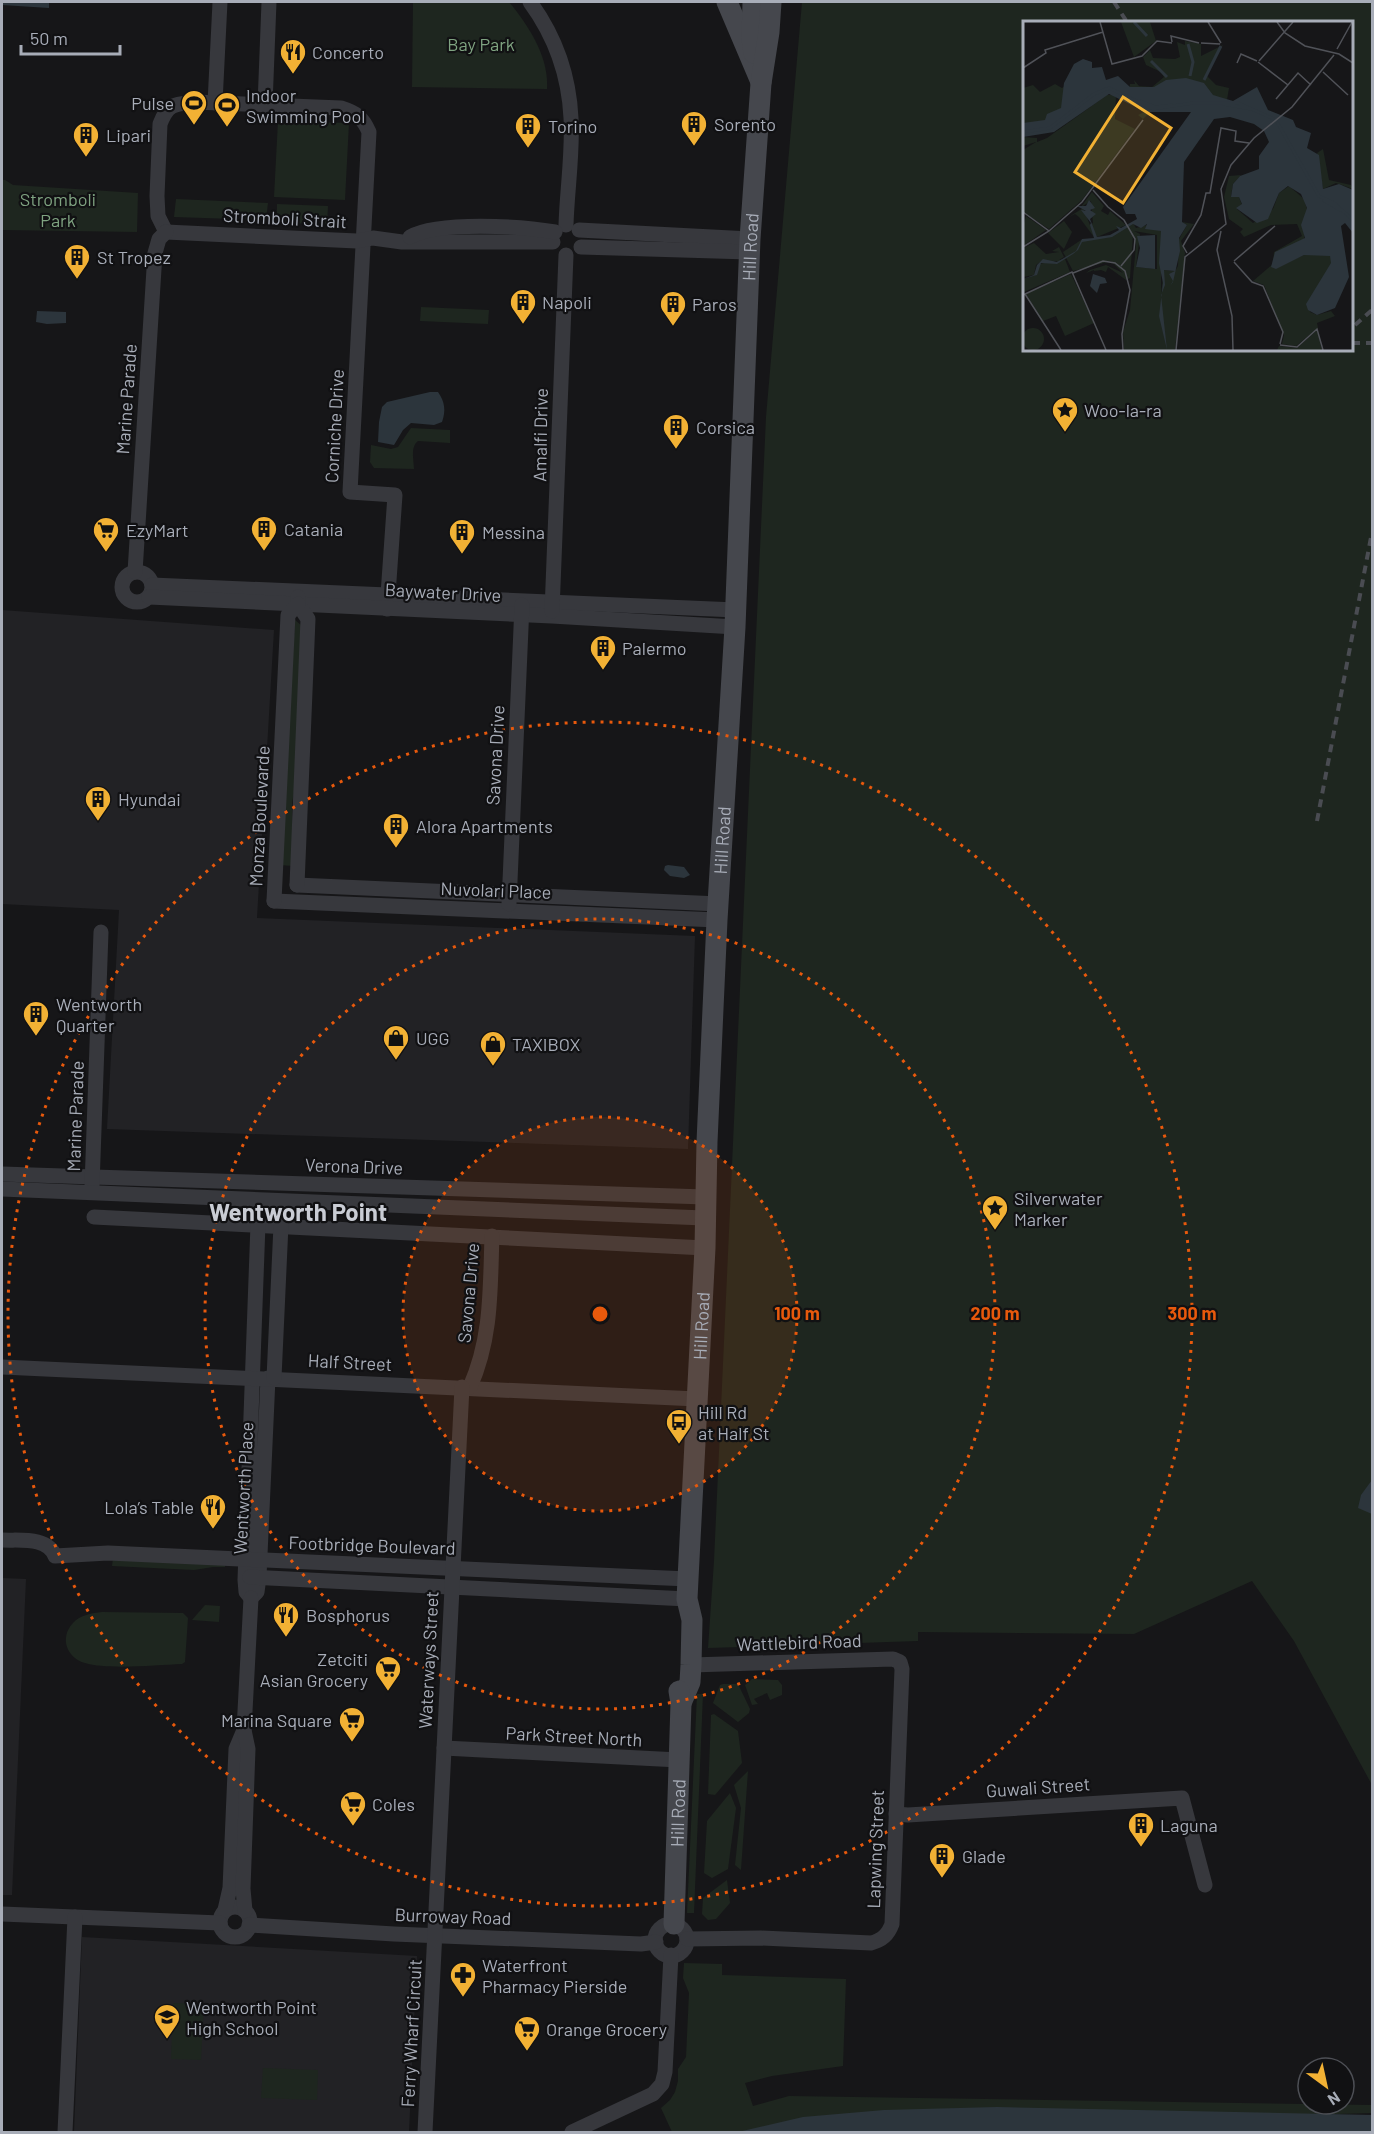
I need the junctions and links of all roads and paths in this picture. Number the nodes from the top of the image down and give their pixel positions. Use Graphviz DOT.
graph roads {
  1 [pos="220,2"];
  2 [pos="269,2"];
  3 [pos="530,2"];
  4 [pos="727,2"];
  5 [pos="753,2"];
  6 [pos="771,2"];
  7 [pos="761,83"];
  8 [pos="215,103"];
  9 [pos="265,105"];
  10 [pos="166,232"];
  11 [pos="563,232"];
  12 [pos="364,240"];
  13 [pos="750,245"];
  14 [pos="581,247"];
  15 [pos="566,255"];
  16 [pos="135,572"];
  17 [pos="150,591"];
  18 [pos="298,598"];
  19 [pos="387,602"];
  20 [pos="521,608"];
  21 [pos="552,610"];
  22 [pos="735,619"];
  23 [pos="297,885"];
  24 [pos="274,901"];
  25 [pos="509,903"];
  26 [pos="718,912"];
  27 [pos="101,932"];
  28 [pos="2,1174"];
  29 [pos="270,1182"];
  30 [pos="92,1185"];
  31 [pos="2,1189"];
  32 [pos="493,1190"];
  33 [pos="269,1200"];
  34 [pos="705,1207"];
  35 [pos="492,1209"];
  36 [pos="94,1217"];
  37 [pos="258,1224"];
  38 [pos="281,1225"];
  39 [pos="492,1236"];
  40 [pos="705,1248"];
  41 [pos="2,1367"];
  42 [pos="265,1378"];
  43 [pos="466,1387"];
  44 [pos="697,1399"];
  45 [pos="2,1540"];
  46 [pos="253,1560"];
  47 [pos="452,1568"];
  48 [pos="252,1577"];
  49 [pos="451,1587"];
  50 [pos="688,1589"];
  51 [pos="691,1665"];
  52 [pos="902,1669"];
  53 [pos="681,1703"];
  54 [pos="244,1730"];
  55 [pos="444,1748"];
  56 [pos="679,1760"];
  57 [pos="896,1814"];
  58 [pos="1205,1885"];
  59 [pos="2,1914"];
  60 [pos="75,1917"];
  61 [pos="223,1917"];
  62 [pos="247,1918"];
  63 [pos="680,1931"];
  64 [pos="435,1935"];
  65 [pos="656,1942"];
  66 [pos="671,1956"];
  67 [pos="65,2133"];
  68 [pos="425,2133"];
  69 [pos="572,2133"];
  1 -- 8 [label="street"];
  2 -- 9 [label="street"];
  3 -- 11 [label="street"];
  4 -- 7 [label="street"];
  5 -- 7 [label="street, Hill Road"];
  6 -- 7 [label="street, Hill Road"];
  7 -- 13 [label="street, Hill Road"];
  8 -- 9 [label="street"];
  8 -- 10 [label="street"];
  9 -- 12 [label="street"];
  10 -- 12 [label="street, Stromboli Strait"];
  10 -- 16 [label="street, Marine Parade"];
  11 -- 12 [label="street, Stromboli Strait"];
  11 -- 13 [label="street, Stromboli Strait"];
  11 -- 14 [label="street"];
  11 -- 15 [label="street"];
  12 -- 19 [label="street, Corniche Drive"];
  13 -- 14 [label="street"];
  13 -- 22 [label="street, Hill Road"];
  14 -- 15 [label="street"];
  15 -- 21 [label="street, Amalfi Drive"];
  16 -- 17 [label="street"];
  16 -- 17 [label="street"];
  17 -- 18 [label="street, Baywater Drive"];
  18 -- 19 [label="street, Baywater Drive"];
  18 -- 23 [label="street"];
  18 -- 24 [label="street, Monza Boulevarde"];
  19 -- 20 [label="street, Baywater Drive"];
  20 -- 21 [label="street, Baywater Drive"];
  20 -- 25 [label="street, Savona Drive"];
  21 -- 22 [label="street, Baywater Drive"];
  22 -- 26 [label="street, Hill Road"];
  23 -- 24 [label="street, Monza Boulevarde"];
  23 -- 25 [label="street, Nuvolari Place"];
  24 -- 25 [label="street, Nuvolari Place"];
  25 -- 26 [label="street, Nuvolari Place"];
  26 -- 34 [label="street, Hill Road"];
  27 -- 30 [label="street, Marine Parade"];
  28 -- 30 [label="street, Verona Drive"];
  29 -- 30 [label="street, Verona Drive"];
  29 -- 32 [label="street, Verona Drive"];
  29 -- 33 [label="street"];
  30 -- 31 [label="street, Verona Drive"];
  30 -- 33 [label="street, Verona Drive"];
  32 -- 34 [label="street, Verona Drive"];
  32 -- 35 [label="street"];
  33 -- 35 [label="street, Verona Drive"];
  34 -- 35 [label="street, Verona Drive"];
  34 -- 40 [label="street, Hill Road"];
  36 -- 37 [label="street"];
  37 -- 38 [label="street"];
  37 -- 42 [label="street"];
  38 -- 39 [label="street"];
  38 -- 42 [label="street"];
  39 -- 40 [label="street"];
  39 -- 43 [label="street, Savona Drive"];
  40 -- 44 [label="street, Hill Road"];
  41 -- 42 [label="street, Half Street"];
  42 -- 43 [label="street, Half Street"];
  42 -- 46 [label="street, Wentworth Place"];
  43 -- 44 [label="street, Half Street"];
  43 -- 47 [label="street, Waterways Street"];
  44 -- 50 [label="street, Hill Road"];
  45 -- 46 [label="street, Footbridge Boulevard"];
  46 -- 47 [label="street, Footbridge Boulevard"];
  46 -- 48 [label="street, Wentworth Place"];
  47 -- 49 [label="street, Waterways Street"];
  47 -- 50 [label="street, Footbridge Boulevard"];
  48 -- 49 [label="street, Footbridge Boulevard"];
  48 -- 54 [label="street, Wentworth Place"];
  49 -- 50 [label="street, Footbridge Boulevard"];
  49 -- 55 [label="street, Waterways Street"];
  50 -- 51 [label="street, Hill Road"];
  50 -- 53 [label="street, Hill Road"];
  51 -- 52 [label="street, Wattlebird Road"];
  51 -- 53 [label="street, Hill Road"];
  52 -- 57 [label="street, Lapwing Street"];
  53 -- 56 [label="street, Hill Road"];
  54 -- 61 [label="street, Wentworth Place"];
  54 -- 62 [label="street, Wentworth Place"];
  55 -- 56 [label="street, Park Street North"];
  55 -- 64 [label="street, Waterways Street"];
  56 -- 63 [label="street, Hill Road"];
  57 -- 58 [label="street, Guwali Street"];
  57 -- 63 [label="street, Lapwing Street"];
  59 -- 60 [label="street"];
  60 -- 61 [label="street"];
  60 -- 67 [label="street"];
  61 -- 62 [label="street"];
  61 -- 62 [label="street"];
  62 -- 64 [label="street, Burroway Road"];
  63 -- 65 [label="street"];
  63 -- 66 [label="street"];
  64 -- 65 [label="street, Burroway Road"];
  64 -- 68 [label="street, Ferry Wharf Circuit"];
  65 -- 66 [label="street"];
  66 -- 69 [label="street"];
}
